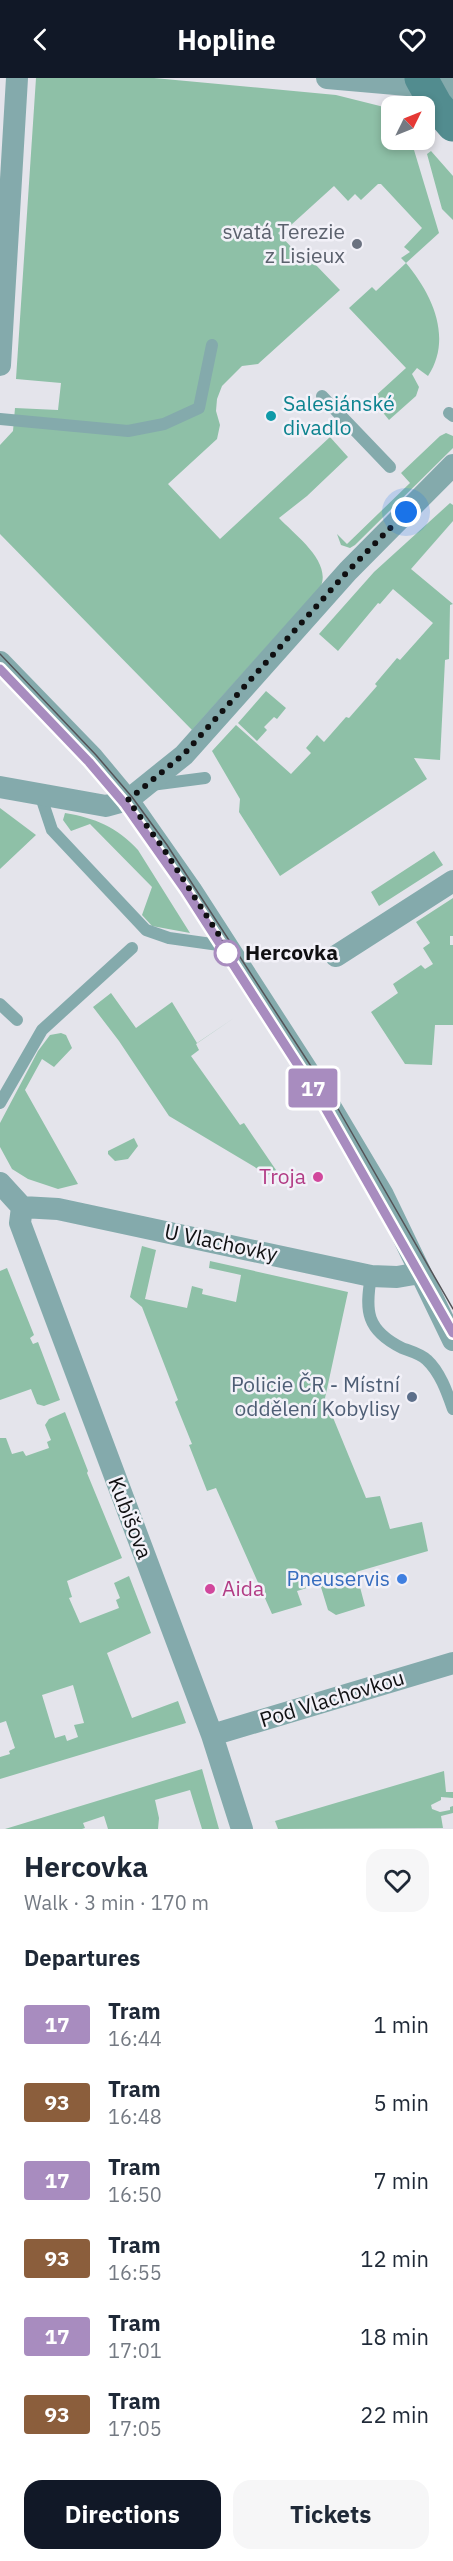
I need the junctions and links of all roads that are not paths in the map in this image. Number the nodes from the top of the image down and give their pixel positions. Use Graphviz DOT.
graph roads {
  1 [pos="17,78"];
  2 [pos="327,78"];
  3 [pos="432,84"];
  4 [pos="7,118"];
  5 [pos="453,125"];
  6 [pos="212,345"];
  7 [pos="0,365"];
  8 [pos="322,396"];
  9 [pos="0,418"];
  10 [pos="453,465"];
  11 [pos="390,467"];
  12 [pos="0,662"];
  13 [pos="205,778"];
  14 [pos="147,785"];
  15 [pos="0,787"];
  16 [pos="40,794"];
  17 [pos="128,800"];
  18 [pos="453,881"];
  19 [pos="226,946"];
  20 [pos="132,948"];
  21 [pos="336,956"];
  22 [pos="0,1004"];
  23 [pos="17,1020"];
  24 [pos="0,1103"];
  25 [pos="0,1184"];
  26 [pos="22,1207"];
  27 [pos="420,1273"];
  28 [pos="371,1276"];
  29 [pos="453,1340"];
  30 [pos="453,1408"];
  31 [pos="453,1663"];
  32 [pos="212,1735"];
  33 [pos="242,1829"];
  1 -- 4 [label="street"];
  2 -- 3 [label="street"];
  3 -- 5 [label="main road"];
  4 -- 7 [label="street"];
  6 -- 9 [label="lane"];
  8 -- 11 [label="lane"];
  10 -- 14 [label="street"];
  12 -- 17 [label="street"];
  13 -- 14 [label="lane"];
  14 -- 17 [label="street"];
  15 -- 16 [label="street"];
  16 -- 17 [label="street"];
  16 -- 19 [label="lane"];
  17 -- 19 [label="street"];
  18 -- 21 [label="street"];
  19 -- 27 [label="street"];
  20 -- 24 [label="lane"];
  22 -- 23 [label="lane"];
  25 -- 26 [label="street"];
  26 -- 28 [label="street, U Vlachovky"];
  26 -- 32 [label="street, Kubišova"];
  27 -- 28 [label="street, U Vlachovky"];
  27 -- 29 [label="street"];
  28 -- 30 [label="lane"];
  31 -- 32 [label="street, Pod Vlachovkou"];
  32 -- 33 [label="street, Kubišova"];
}
